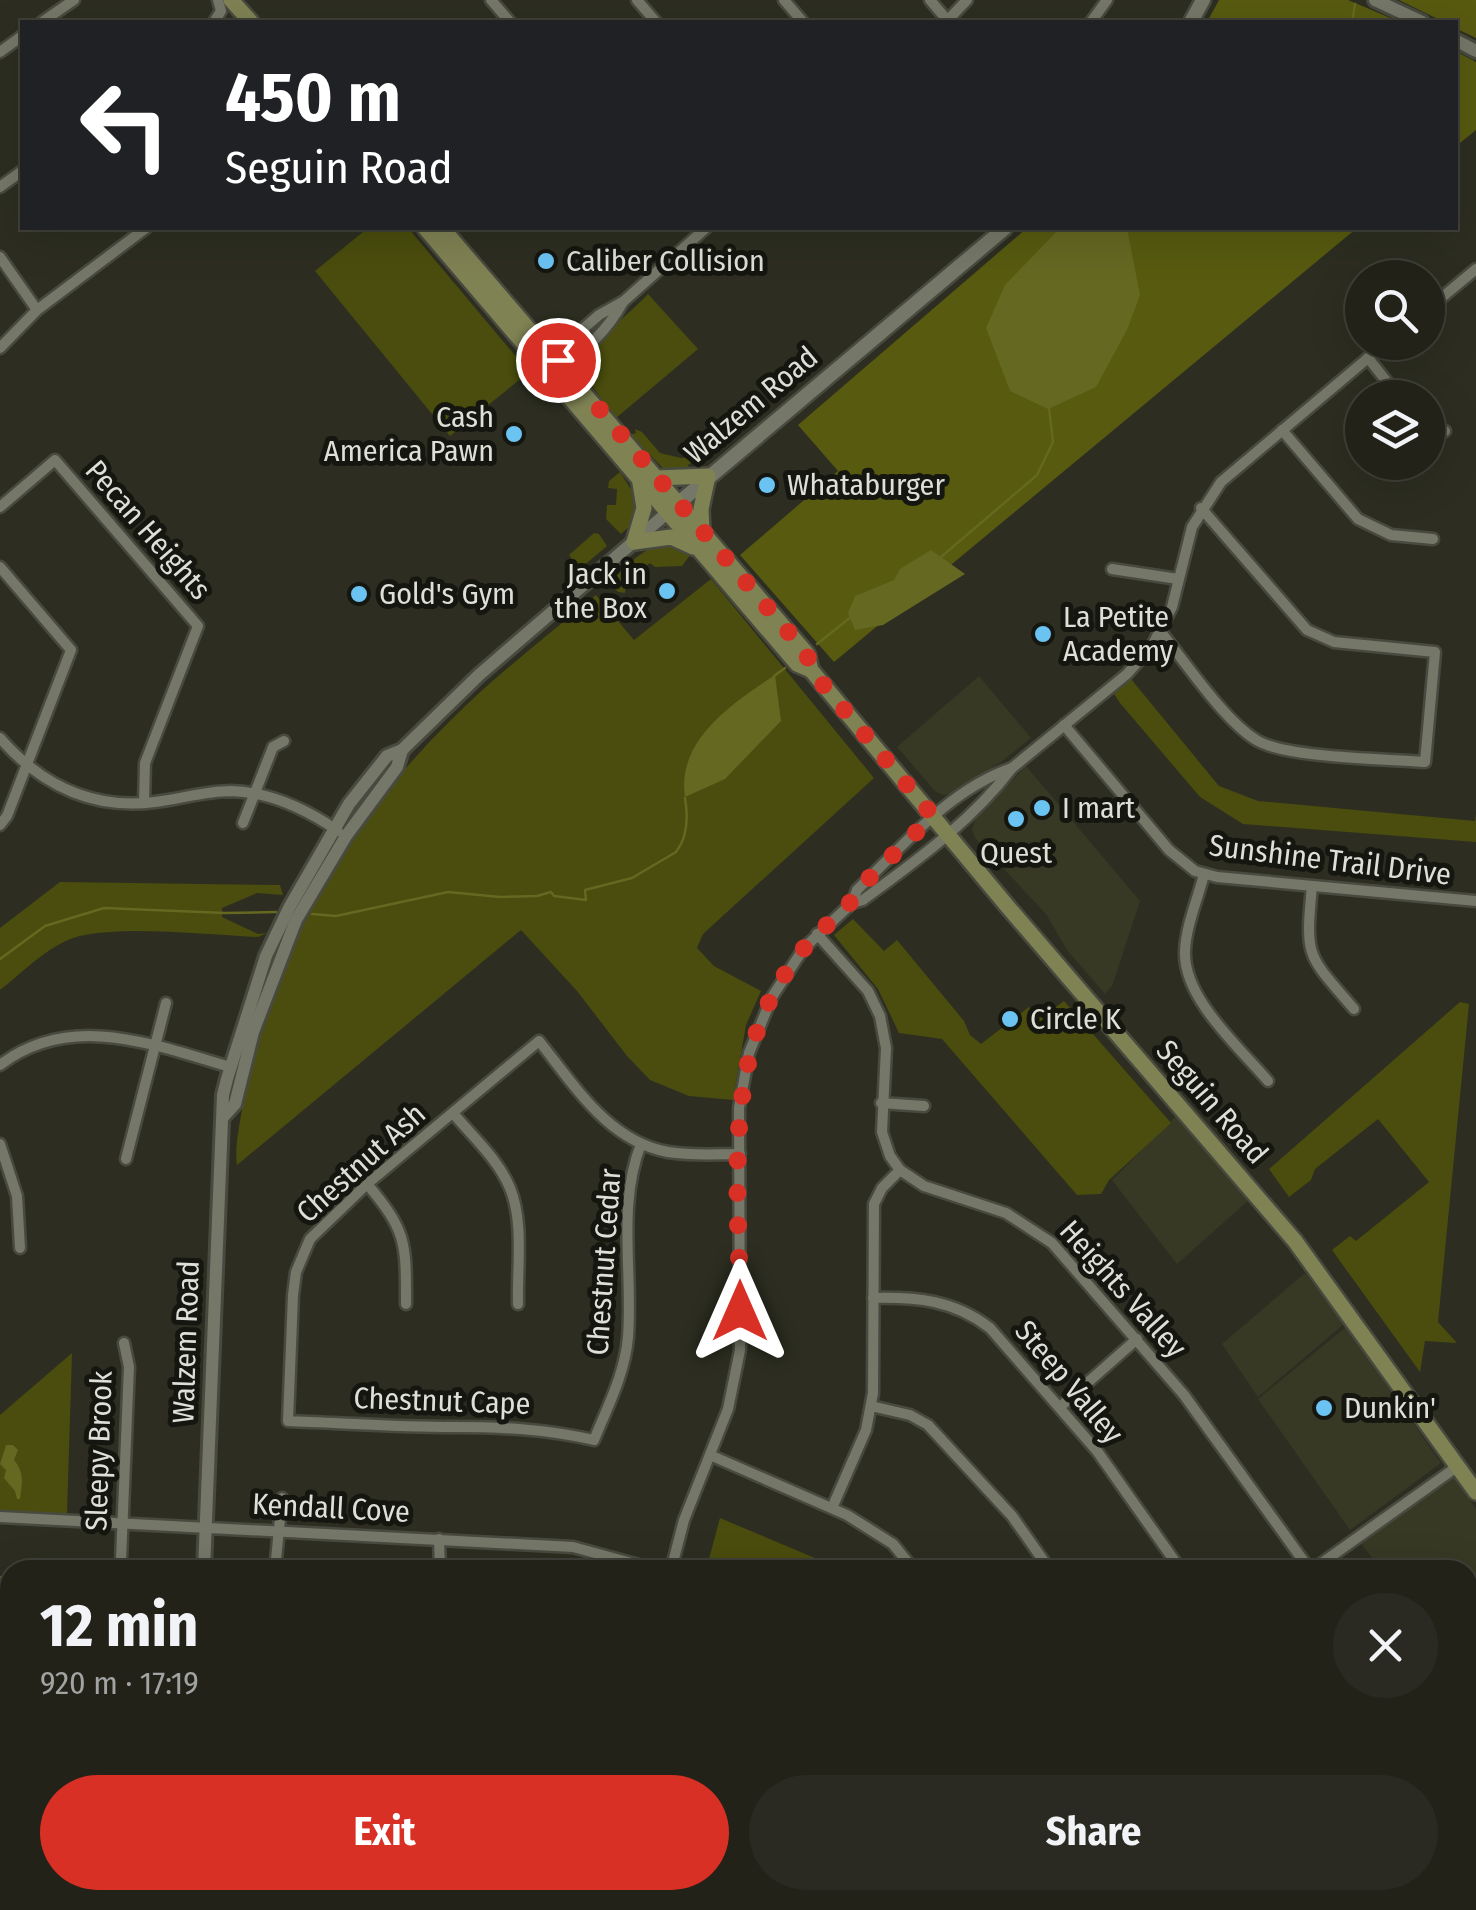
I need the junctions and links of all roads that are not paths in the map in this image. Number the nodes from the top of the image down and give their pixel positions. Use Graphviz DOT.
graph roads {
  1 [pos="74,0"];
  2 [pos="231,0"];
  3 [pos="491,0"];
  4 [pos="637,0"];
  5 [pos="784,0"];
  6 [pos="930,0"];
  7 [pos="967,0"];
  8 [pos="1375,0"];
  9 [pos="45,20"];
  10 [pos="249,20"];
  11 [pos="508,20"];
  12 [pos="654,20"];
  13 [pos="801,20"];
  14 [pos="945,20"];
  15 [pos="949,20"];
  16 [pos="1418,20"];
  17 [pos="143,230"];
  18 [pos="427,230"];
  19 [pos="444,230"];
  20 [pos="688,230"];
  21 [pos="703,230"];
  22 [pos="1003,230"];
  23 [pos="694,237"];
  24 [pos="0,257"];
  25 [pos="1476,269"];
  26 [pos="1445,295"];
  27 [pos="37,310"];
  28 [pos="524,344"];
  29 [pos="0,348"];
  30 [pos="558,360"];
  31 [pos="1366,360"];
  32 [pos="1370,360"];
  33 [pos="1386,380"];
  34 [pos="570,398"];
  35 [pos="1282,430"];
  36 [pos="708,476"];
  37 [pos="648,480"];
  38 [pos="0,507"];
  39 [pos="672,508"];
  40 [pos="1202,508"];
  41 [pos="702,530"];
  42 [pos="1434,539"];
  43 [pos="634,542"];
  44 [pos="701,551"];
  45 [pos="0,567"];
  46 [pos="1112,569"];
  47 [pos="1178,579"];
  48 [pos="1161,632"];
  49 [pos="811,670"];
  50 [pos="1064,725"];
  51 [pos="0,738"];
  52 [pos="284,741"];
  53 [pos="26,765"];
  54 [pos="1012,768"];
  55 [pos="254,794"];
  56 [pos="144,804"];
  57 [pos="933,816"];
  58 [pos="243,823"];
  59 [pos="0,825"];
  60 [pos="340,832"];
  61 [pos="949,836"];
  62 [pos="1204,874"];
  63 [pos="1312,886"];
  64 [pos="1476,900"];
  65 [pos="852,903"];
  66 [pos="817,934"];
  67 [pos="166,1003"];
  68 [pos="1354,1009"];
  69 [pos="156,1046"];
  70 [pos="0,1065"];
  71 [pos="230,1066"];
  72 [pos="1268,1081"];
  73 [pos="882,1103"];
  74 [pos="924,1106"];
  75 [pos="453,1113"];
  76 [pos="224,1117"];
  77 [pos="0,1144"];
  78 [pos="641,1144"];
  79 [pos="740,1154"];
  80 [pos="126,1159"];
  81 [pos="900,1170"];
  82 [pos="367,1184"];
  83 [pos="20,1248"];
  84 [pos="872,1298"];
  85 [pos="406,1304"];
  86 [pos="518,1304"];
  87 [pos="1137,1338"];
  88 [pos="124,1343"];
  89 [pos="871,1406"];
  90 [pos="1060,1408"];
  91 [pos="288,1421"];
  92 [pos="594,1440"];
  93 [pos="710,1455"];
  94 [pos="1458,1466"];
  95 [pos="1476,1492"];
  96 [pos="282,1498"];
  97 [pos="832,1508"];
  98 [pos="0,1517"];
  99 [pos="121,1521"];
  100 [pos="207,1526"];
  101 [pos="279,1531"];
  102 [pos="439,1539"];
  103 [pos="120,1560"];
  104 [pos="205,1560"];
  105 [pos="276,1560"];
  106 [pos="440,1560"];
  107 [pos="620,1560"];
  108 [pos="674,1560"];
  109 [pos="906,1560"];
  110 [pos="1043,1560"];
  111 [pos="1174,1560"];
  112 [pos="1304,1560"];
  113 [pos="1325,1560"];
  1 -- 9 [label="street"];
  2 -- 10 [label="main road"];
  3 -- 11 [label="street"];
  4 -- 12 [label="street"];
  5 -- 13 [label="street"];
  6 -- 14 [label="street"];
  7 -- 15 [label="street"];
  8 -- 16 [label="street"];
  17 -- 27 [label="street"];
  18 -- 28 [label="main road, Seguin Road"];
  19 -- 30 [label="main road, Seguin Road"];
  20 -- 23 [label="street"];
  21 -- 23 [label="street"];
  22 -- 36 [label="main road, Walzem Road"];
  23 -- 30 [label="street"];
  24 -- 27 [label="street"];
  25 -- 26 [label="street"];
  27 -- 29 [label="street"];
  28 -- 30 [label="main road"];
  28 -- 34 [label="main road, Seguin Road"];
  30 -- 34 [label="main road"];
  30 -- 37 [label="main road, Seguin Road"];
  31 -- 35 [label="street"];
  32 -- 33 [label="street"];
  34 -- 37 [label="main road, Seguin Road"];
  35 -- 40 [label="street"];
  35 -- 42 [label="street"];
  36 -- 37 [label="main road"];
  36 -- 39 [label="main road, Walzem Road"];
  36 -- 41 [label="main road"];
  37 -- 39 [label="main road, Seguin Road"];
  37 -- 43 [label="main road"];
  38 -- 56 [label="street, Pecan Heights"];
  39 -- 41 [label="main road, Seguin Road"];
  39 -- 43 [label="street, Walzem Road"];
  39 -- 44 [label="main road, Seguin Road"];
  40 -- 47 [label="street"];
  40 -- 48 [label="street"];
  41 -- 49 [label="main road, Seguin Road"];
  43 -- 44 [label="main road"];
  43 -- 60 [label="street, Walzem Road"];
  44 -- 49 [label="main road, Seguin Road"];
  45 -- 53 [label="street"];
  46 -- 47 [label="street"];
  47 -- 48 [label="street"];
  48 -- 50 [label="street"];
  49 -- 57 [label="main road, Seguin Road"];
  50 -- 54 [label="street"];
  50 -- 62 [label="street, Sunshine Trail Drive"];
  51 -- 53 [label="street"];
  52 -- 55 [label="street"];
  53 -- 56 [label="street"];
  53 -- 59 [label="street"];
  54 -- 57 [label="street"];
  54 -- 61 [label="street"];
  55 -- 56 [label="street"];
  55 -- 58 [label="street"];
  55 -- 60 [label="street"];
  57 -- 61 [label="main road, Seguin Road"];
  57 -- 65 [label="street"];
  60 -- 71 [label="street, Walzem Road"];
  60 -- 76 [label="street, Walzem Road"];
  61 -- 65 [label="street"];
  61 -- 94 [label="main road, Seguin Road"];
  62 -- 63 [label="street, Sunshine Trail Drive"];
  62 -- 72 [label="street"];
  63 -- 64 [label="street, Sunshine Trail Drive"];
  63 -- 68 [label="street"];
  65 -- 66 [label="street"];
  66 -- 73 [label="street"];
  66 -- 79 [label="street"];
  67 -- 69 [label="street"];
  69 -- 70 [label="street"];
  69 -- 71 [label="street"];
  69 -- 80 [label="street"];
  71 -- 76 [label="street, Walzem Road"];
  73 -- 74 [label="street"];
  73 -- 81 [label="street"];
  75 -- 78 [label="street, Chestnut Ash"];
  75 -- 82 [label="street, Chestnut Ash"];
  75 -- 86 [label="street"];
  76 -- 100 [label="street, Walzem Road"];
  77 -- 83 [label="street"];
  78 -- 79 [label="street"];
  78 -- 92 [label="street, Chestnut Cedar"];
  79 -- 93 [label="street"];
  81 -- 84 [label="street"];
  81 -- 87 [label="street, Heights Valley"];
  82 -- 85 [label="street"];
  82 -- 91 [label="street, Chestnut Ash"];
  84 -- 89 [label="street"];
  84 -- 90 [label="street, Steep Valley"];
  87 -- 90 [label="street"];
  87 -- 112 [label="street, Heights Valley"];
  88 -- 99 [label="street, Sleepy Brook"];
  89 -- 97 [label="street"];
  89 -- 110 [label="street"];
  90 -- 111 [label="street, Steep Valley"];
  91 -- 92 [label="street, Chestnut Cape"];
  93 -- 97 [label="street"];
  93 -- 108 [label="street"];
  94 -- 95 [label="main road, Seguin Road"];
  94 -- 113 [label="street"];
  96 -- 101 [label="street"];
  97 -- 109 [label="street"];
  98 -- 99 [label="street, Kendall Cove"];
  99 -- 100 [label="street, Kendall Cove"];
  99 -- 103 [label="street, Sleepy Brook"];
  100 -- 101 [label="street, Kendall Cove"];
  100 -- 104 [label="street, Walzem Road"];
  101 -- 102 [label="street, Kendall Cove"];
  101 -- 105 [label="street"];
  102 -- 106 [label="street"];
  102 -- 107 [label="street, Kendall Cove"];
}
